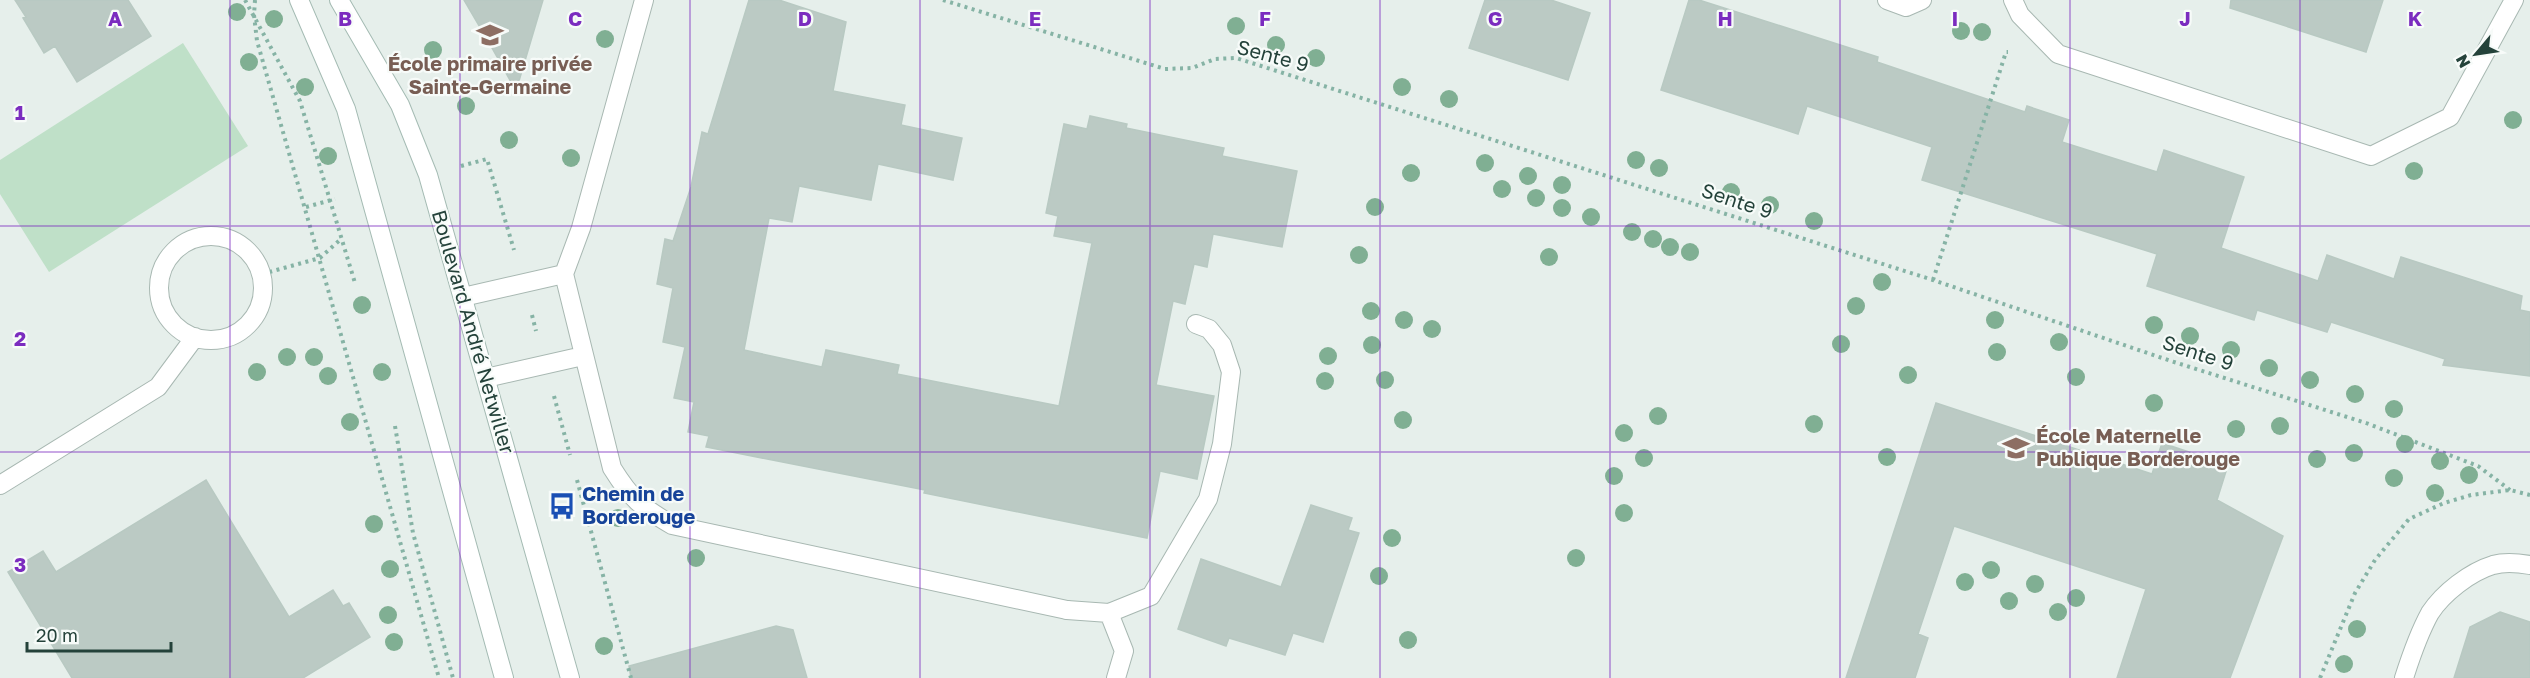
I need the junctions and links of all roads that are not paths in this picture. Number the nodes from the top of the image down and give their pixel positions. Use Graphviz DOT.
graph roads {
  1 [pos="299,0"];
  2 [pos="339,0"];
  3 [pos="644,0"];
  4 [pos="1887,0"];
  5 [pos="1922,0"];
  6 [pos="2013,0"];
  7 [pos="2514,0"];
  8 [pos="564,274"];
  9 [pos="463,297"];
  10 [pos="1196,324"];
  11 [pos="195,337"];
  12 [pos="583,356"];
  13 [pos="486,378"];
  14 [pos="0,485"];
  15 [pos="2530,565"];
  16 [pos="1109,613"];
  17 [pos="504,678"];
  18 [pos="570,678"];
  19 [pos="1116,678"];
  20 [pos="2404,678"];
  1 -- 17 [label="street"];
  2 -- 9 [label="street, Boulevard André Netwiller"];
  3 -- 8 [label="street"];
  4 -- 5 [label="street"];
  6 -- 7 [label="street"];
  8 -- 9 [label="street"];
  8 -- 12 [label="street"];
  9 -- 13 [label="street, Boulevard André Netwiller"];
  10 -- 16 [label="street"];
  11 -- 11 [label="street"];
  11 -- 14 [label="street"];
  12 -- 13 [label="street"];
  12 -- 16 [label="street"];
  13 -- 18 [label="street, Boulevard André Netwiller"];
  15 -- 20 [label="street"];
  16 -- 19 [label="street"];
}
